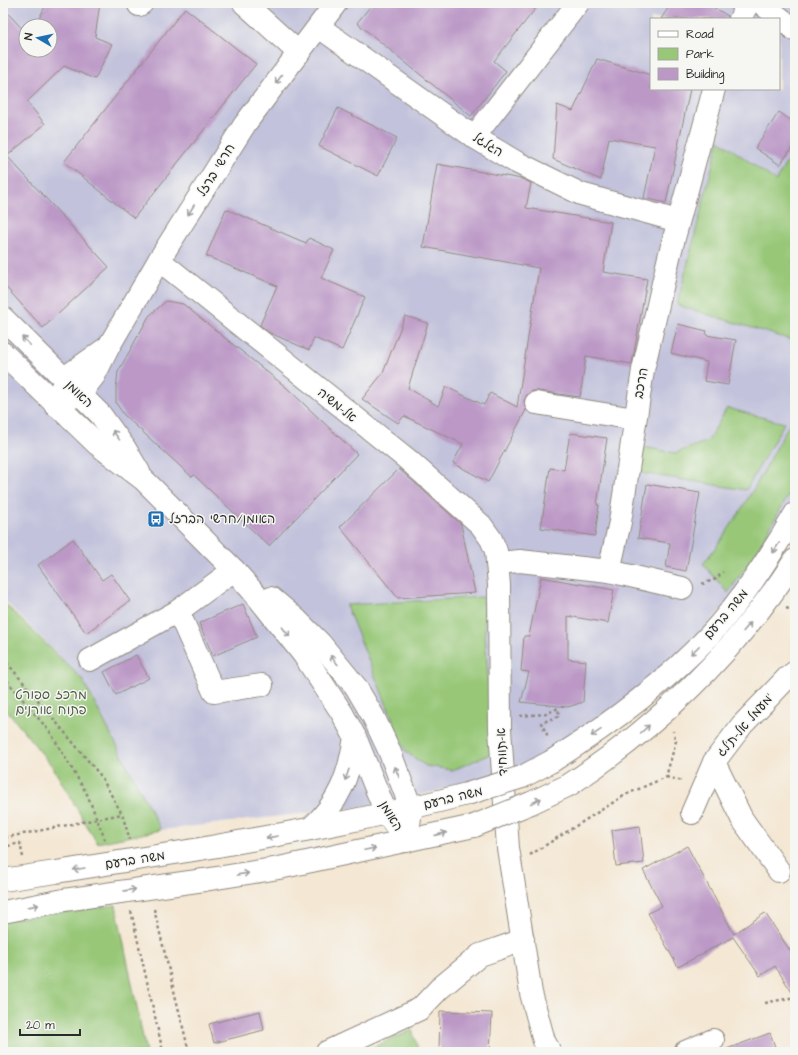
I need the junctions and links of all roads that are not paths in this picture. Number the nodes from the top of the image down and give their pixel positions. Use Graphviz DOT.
graph roads {
  1 [pos="244,3"];
  2 [pos="336,3"];
  3 [pos="578,3"];
  4 [pos="748,3"];
  5 [pos="761,3"];
  6 [pos="740,18"];
  7 [pos="780,18"];
  8 [pos="780,18"];
  9 [pos="319,27"];
  10 [pos="795,30"];
  11 [pos="299,53"];
  12 [pos="714,90"];
  13 [pos="474,137"];
  14 [pos="678,221"];
  15 [pos="159,260"];
  16 [pos="3,318"];
  17 [pos="3,353"];
  18 [pos="72,387"];
  19 [pos="536,403"];
  20 [pos="55,405"];
  21 [pos="635,419"];
  22 [pos="144,480"];
  23 [pos="795,514"];
  24 [pos="795,560"];
  25 [pos="497,563"];
  26 [pos="234,570"];
  27 [pos="609,571"];
  28 [pos="682,588"];
  29 [pos="178,611"];
  30 [pos="90,660"];
  31 [pos="795,672"];
  32 [pos="262,685"];
  33 [pos="355,737"];
  34 [pos="714,762"];
  35 [pos="411,808"];
  36 [pos="386,813"];
  37 [pos="692,813"];
  38 [pos="310,829"];
  39 [pos="407,841"];
  40 [pos="779,871"];
  41 [pos="3,880"];
  42 [pos="3,912"];
  43 [pos="523,940"];
  44 [pos="713,1040"];
  45 [pos="327,1052"];
  46 [pos="550,1052"];
  47 [pos="685,1052"];
  1 -- 11 [label="street"];
  2 -- 9 [label="street, חרשי ברזל"];
  3 -- 13 [label="street"];
  4 -- 6 [label="street"];
  5 -- 8 [label="street"];
  7 -- 10 [label="street"];
  9 -- 11 [label="street, חרשי ברזל"];
  9 -- 13 [label="street, הגלגל"];
  11 -- 15 [label="street, חרשי ברזל, one-way"];
  12 -- 14 [label="street, הרכב"];
  13 -- 14 [label="street, הגלגל"];
  14 -- 21 [label="street, הרכב"];
  15 -- 18 [label="street, חרשי ברזל"];
  15 -- 25 [label="street, אל-משיה"];
  18 -- 16 [label="street, האומן, one-way"];
  17 -- 20 [label="street, האומן"];
  18 -- 20 [label="street"];
  22 -- 18 [label="street, האומן, one-way"];
  19 -- 21 [label="street"];
  20 -- 22 [label="street, האומן"];
  21 -- 27 [label="street, הרכב"];
  22 -- 26 [label="street, האומן"];
  23 -- 35 [label="street, משה ברעם, one-way, bridge"];
  39 -- 24 [label="street, משה ברעם, one-way, bridge"];
  25 -- 27 [label="street"];
  25 -- 43 [label="street, א-תווחיד"];
  26 -- 29 [label="street"];
  26 -- 33 [label="street, האומן, one-way"];
  35 -- 26 [label="street, האומן, one-way"];
  27 -- 28 [label="street"];
  29 -- 30 [label="street"];
  29 -- 32 [label="street"];
  31 -- 34 [label="street, מעמל אל-ת'לג'"];
  33 -- 36 [label="street, האומן"];
  33 -- 38 [label="street, one-way"];
  34 -- 37 [label="street, מעמל אל-ת'לג'"];
  34 -- 40 [label="street, מעמל אל-ת'לג'"];
  35 -- 36 [label="street, משה ברעם"];
  35 -- 39 [label="street, האומן"];
  36 -- 38 [label="street, משה ברעם"];
  36 -- 39 [label="street, האומן"];
  38 -- 41 [label="street, משה ברעם, one-way, bridge"];
  42 -- 39 [label="street, משה ברעם, one-way, bridge"];
  43 -- 45 [label="street"];
  43 -- 46 [label="street, א-תווחיד"];
  44 -- 47 [label="street"];
}
